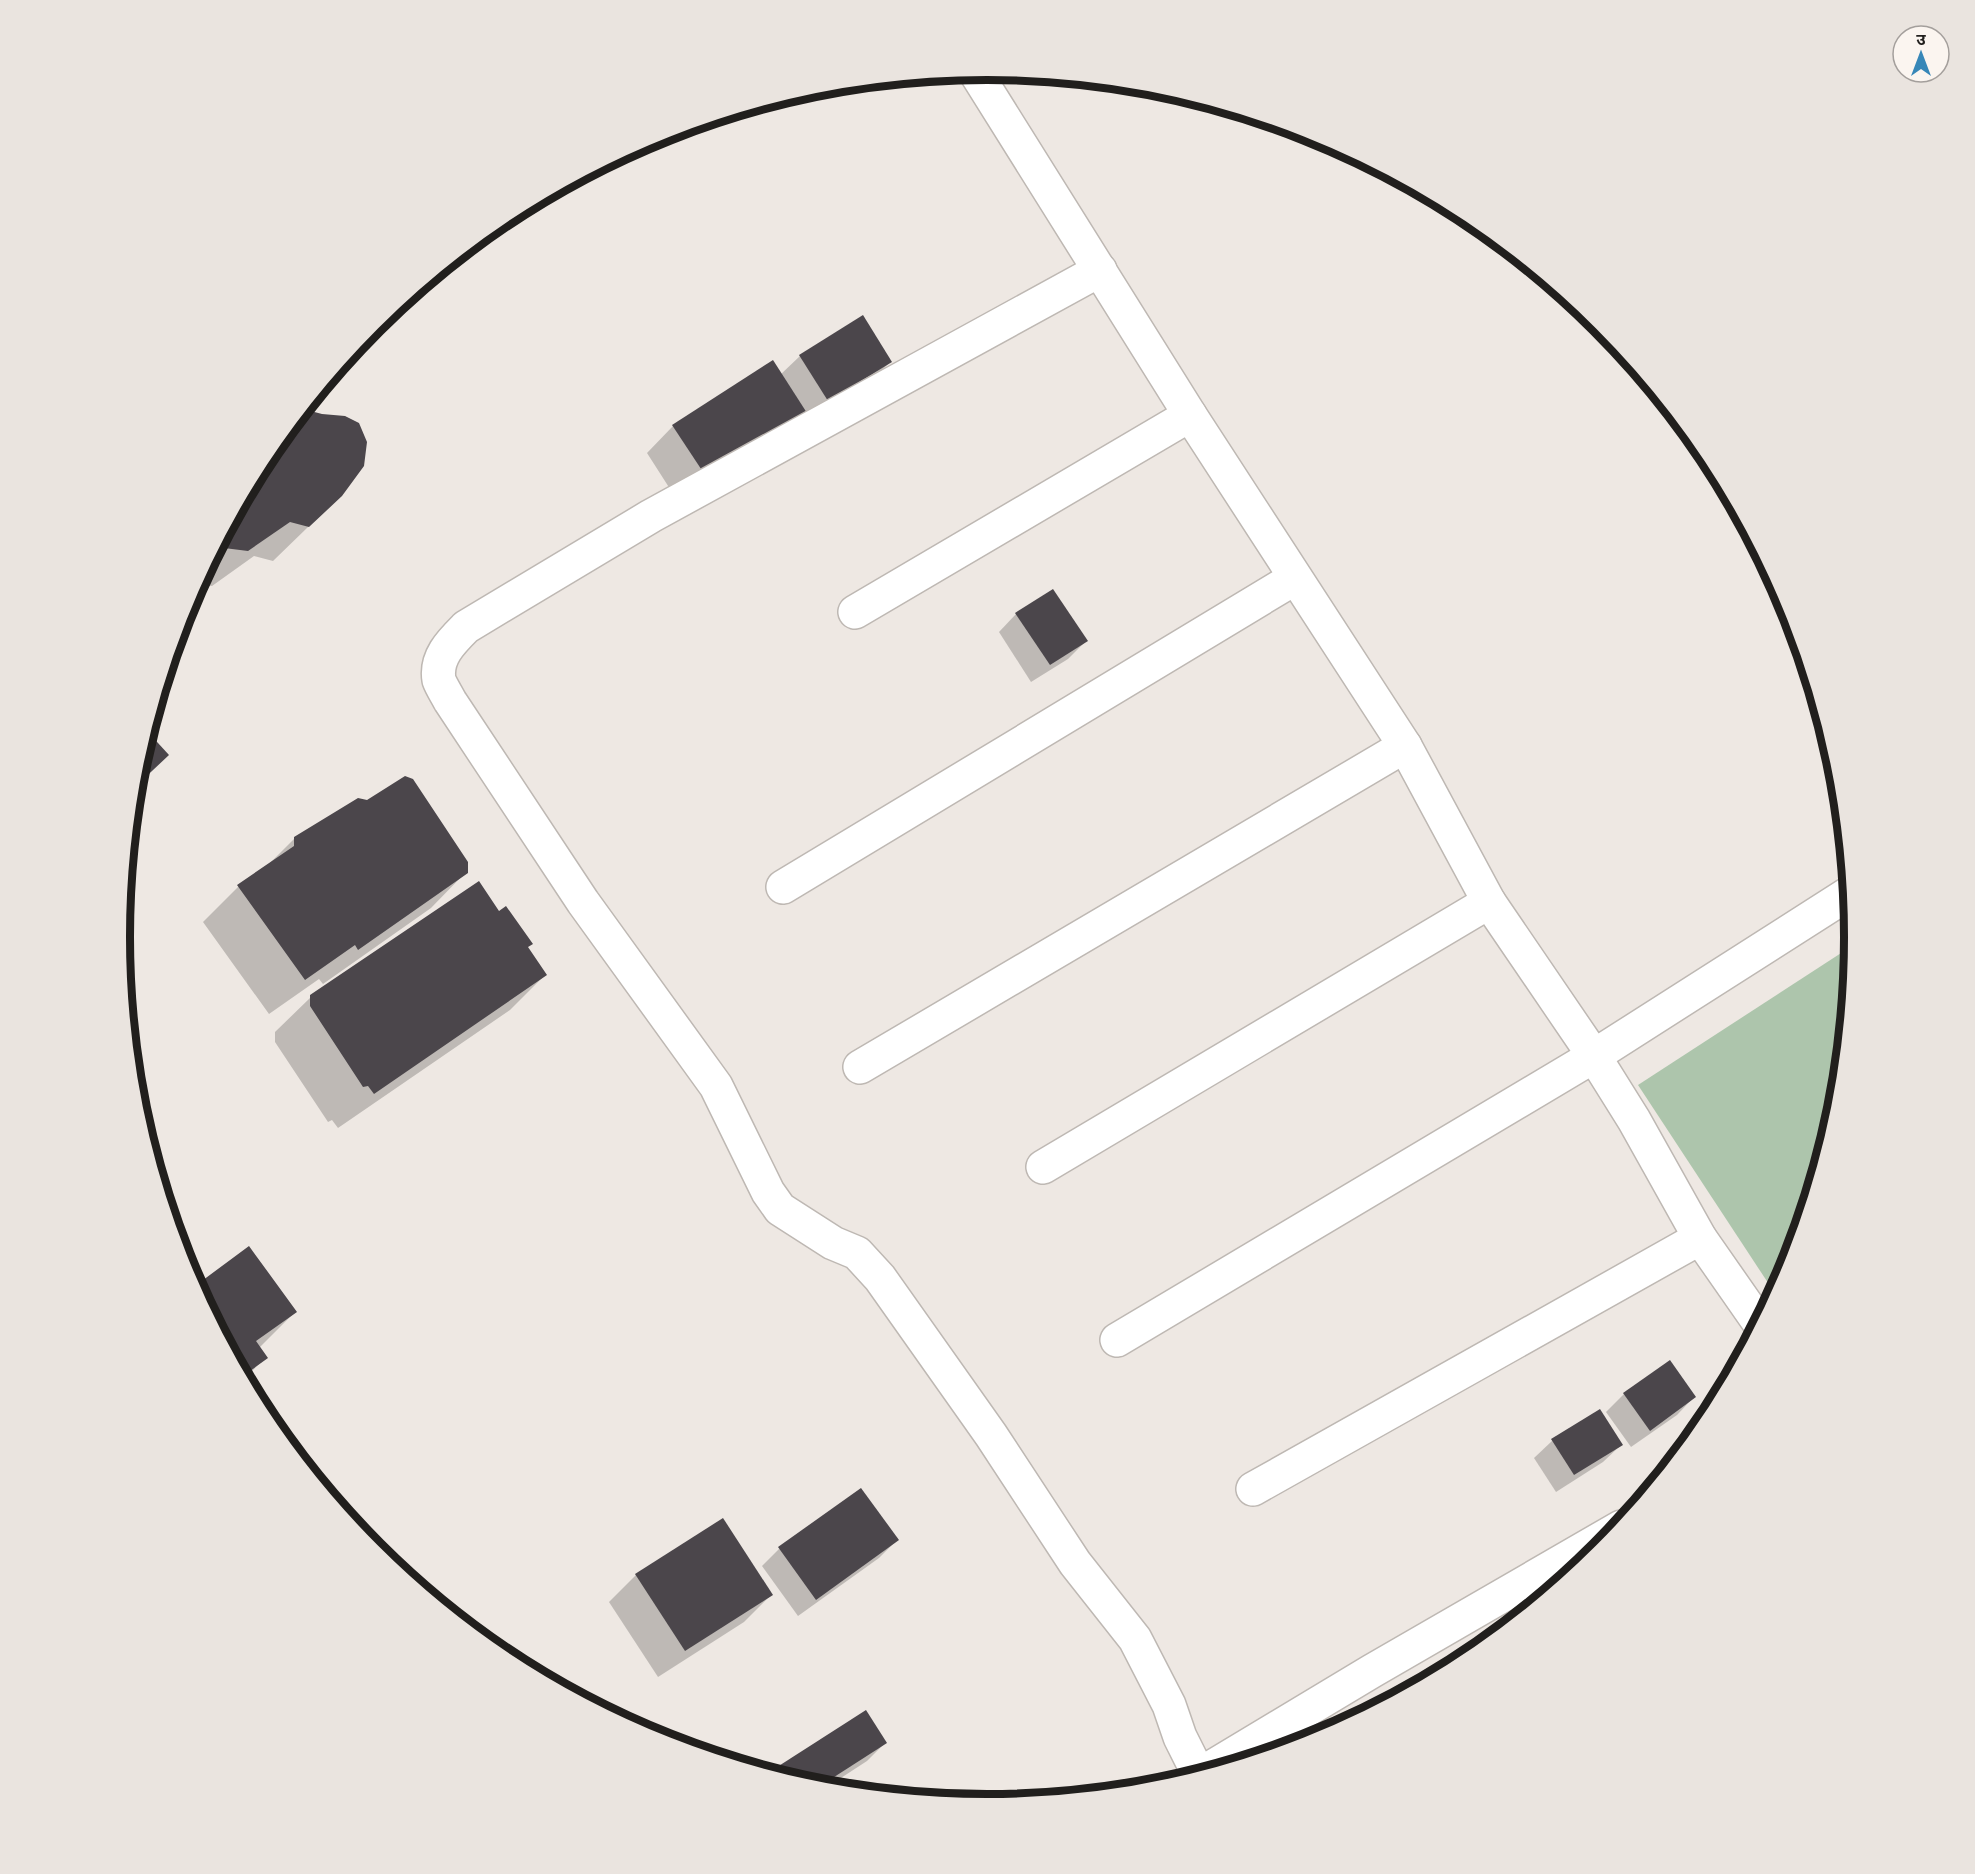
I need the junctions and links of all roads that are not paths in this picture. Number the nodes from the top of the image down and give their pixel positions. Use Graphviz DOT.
graph roads {
  1 [pos="980,80"];
  2 [pos="1100,270"];
  3 [pos="1190,415"];
  4 [pos="1295,578"];
  5 [pos="855,612"];
  6 [pos="1405,746"];
  7 [pos="783,887"];
  8 [pos="1844,897"];
  9 [pos="1489,902"];
  10 [pos="1594,1056"];
  11 [pos="860,1067"];
  12 [pos="1043,1167"];
  13 [pos="1700,1238"];
  14 [pos="1756,1318"];
  15 [pos="1117,1340"];
  16 [pos="1253,1489"];
  17 [pos="1595,1542"];
  18 [pos="1222,1761"];
  19 [pos="1196,1768"];
  1 -- 2 [label="street"];
  2 -- 3 [label="street"];
  2 -- 19 [label="street"];
  3 -- 4 [label="street"];
  3 -- 5 [label="street"];
  4 -- 6 [label="street"];
  4 -- 7 [label="street"];
  6 -- 9 [label="street"];
  6 -- 11 [label="street"];
  8 -- 10 [label="street"];
  9 -- 10 [label="street"];
  9 -- 12 [label="street"];
  10 -- 13 [label="street"];
  10 -- 15 [label="street"];
  13 -- 14 [label="street"];
  13 -- 16 [label="street"];
  17 -- 18 [label="street"];
}
